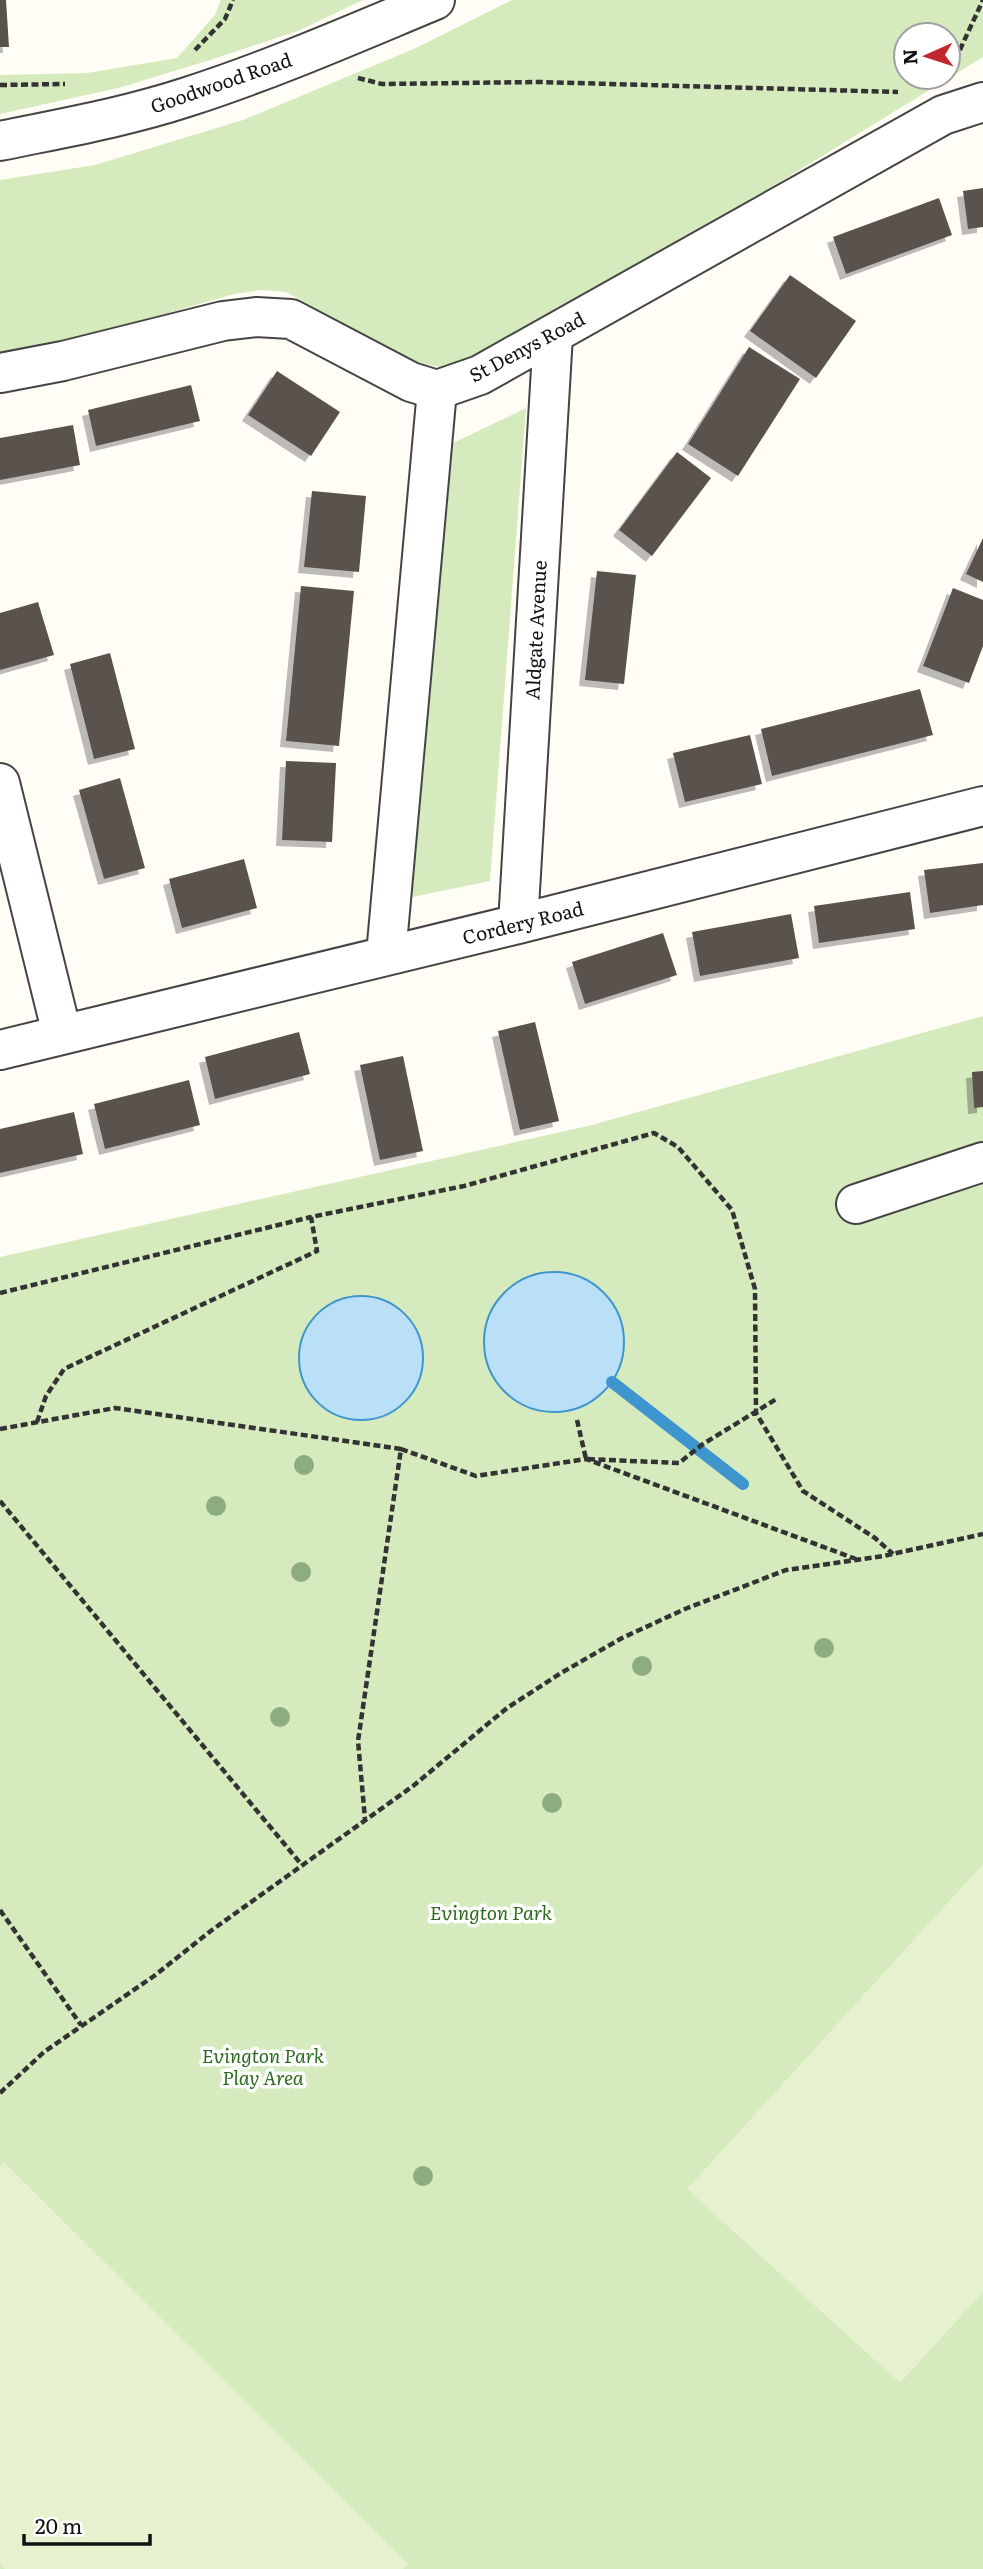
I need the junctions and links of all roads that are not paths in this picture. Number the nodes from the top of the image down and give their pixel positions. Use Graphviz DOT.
graph roads {
  1 [pos="435,0"];
  2 [pos="983,102"];
  3 [pos="0,141"];
  4 [pos="553,335"];
  5 [pos="0,373"];
  6 [pos="437,390"];
  7 [pos="0,783"];
  8 [pos="983,806"];
  9 [pos="519,924"];
  10 [pos="386,956"];
  11 [pos="62,1034"];
  12 [pos="0,1050"];
  13 [pos="983,1162"];
  14 [pos="856,1204"];
  1 -- 3 [label="street, Goodwood Road"];
  2 -- 4 [label="street, St Denys Road"];
  4 -- 6 [label="street, St Denys Road"];
  4 -- 9 [label="street, Aldgate Avenue"];
  5 -- 6 [label="street"];
  6 -- 10 [label="street"];
  7 -- 11 [label="street"];
  8 -- 9 [label="street, Cordery Road"];
  9 -- 10 [label="street, Cordery Road"];
  10 -- 11 [label="street, Cordery Road"];
  11 -- 12 [label="street, Cordery Road"];
  13 -- 14 [label="street"];
}
